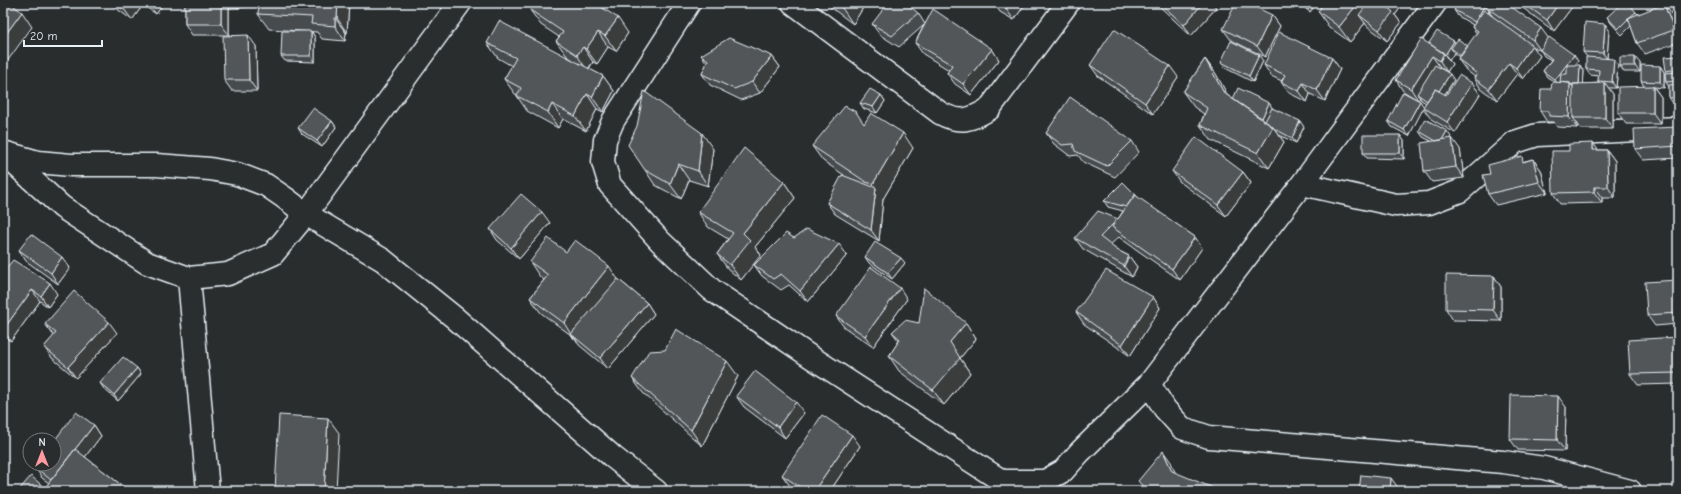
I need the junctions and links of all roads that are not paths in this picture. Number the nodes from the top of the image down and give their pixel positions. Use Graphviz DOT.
graph roads {
  1 [pos="460,3"];
  2 [pos="689,3"];
  3 [pos="793,3"];
  4 [pos="1068,3"];
  5 [pos="1435,3"];
  6 [pos="1678,128"];
  7 [pos="3,152"];
  8 [pos="1302,184"];
  9 [pos="306,214"];
  10 [pos="189,278"];
  11 [pos="1149,384"];
  12 [pos="1064,481"];
  13 [pos="208,491"];
  14 [pos="656,491"];
  15 [pos="1630,491"];
  1 -- 9 [label="street"];
  2 -- 12 [label="street"];
  3 -- 4 [label="street"];
  5 -- 8 [label="street"];
  6 -- 8 [label="street"];
  7 -- 9 [label="street"];
  7 -- 10 [label="street"];
  8 -- 11 [label="street"];
  9 -- 10 [label="street"];
  9 -- 14 [label="street"];
  10 -- 13 [label="street"];
  11 -- 12 [label="street"];
  11 -- 15 [label="street"];
}
